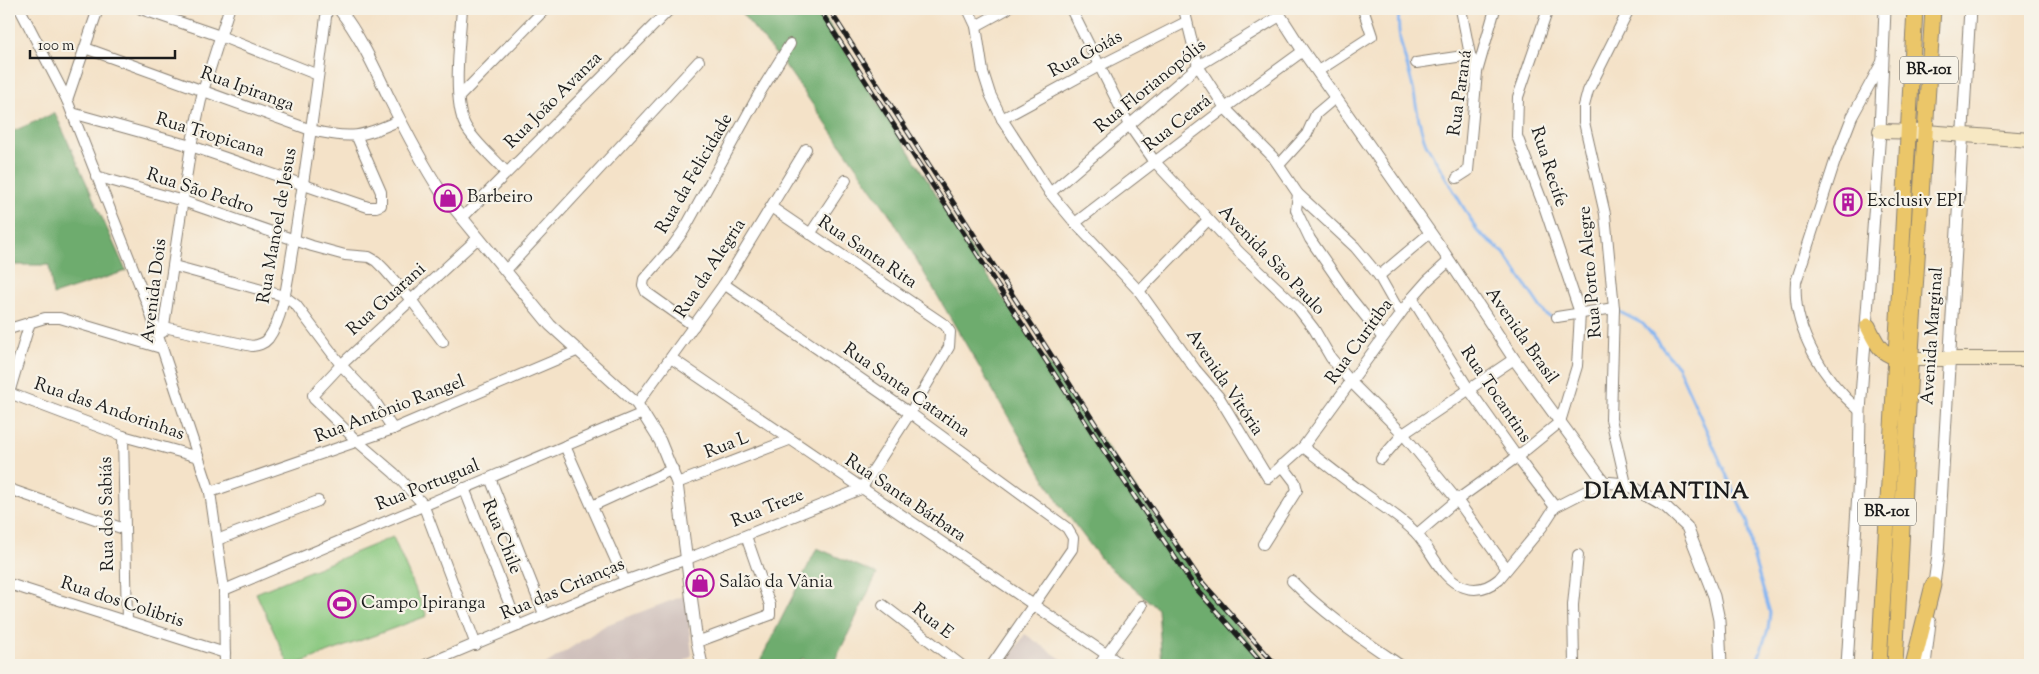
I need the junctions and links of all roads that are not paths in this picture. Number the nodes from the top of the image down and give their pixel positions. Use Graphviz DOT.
graph roads {
  1 [pos="20,9"];
  2 [pos="98,9"];
  3 [pos="141,9"];
  4 [pos="229,9"];
  5 [pos="327,9"];
  6 [pos="340,9"];
  7 [pos="462,9"];
  8 [pos="545,9"];
  9 [pos="670,9"];
  10 [pos="968,9"];
  11 [pos="1007,9"];
  12 [pos="1071,9"];
  13 [pos="1184,9"];
  14 [pos="1364,9"];
  15 [pos="1461,9"];
  16 [pos="1495,9"];
  17 [pos="1548,9"];
  18 [pos="1630,9"];
  19 [pos="1885,9"];
  20 [pos="1916,9"];
  21 [pos="1933,9"];
  22 [pos="1970,9"];
  23 [pos="1278,12"];
  24 [pos="1186,22"];
  25 [pos="976,26"];
  26 [pos="220,36"];
  27 [pos="790,44"];
  28 [pos="85,48"];
  29 [pos="1302,52"];
  30 [pos="1470,55"];
  31 [pos="699,61"];
  32 [pos="1882,62"];
  33 [pos="1416,63"];
  34 [pos="1098,66"];
  35 [pos="1198,66"];
  36 [pos="1318,72"];
  37 [pos="1477,72"];
  38 [pos="318,76"];
  39 [pos="203,91"];
  40 [pos="459,97"];
  41 [pos="1335,98"];
  42 [pos="67,100"];
  43 [pos="1225,108"];
  44 [pos="72,113"];
  45 [pos="400,120"];
  46 [pos="1002,120"];
  47 [pos="1129,125"];
  48 [pos="310,130"];
  49 [pos="1880,131"];
  50 [pos="1909,132"];
  51 [pos="1926,132"];
  52 [pos="1963,135"];
  53 [pos="357,137"];
  54 [pos="2030,140"];
  55 [pos="191,146"];
  56 [pos="806,149"];
  57 [pos="1155,162"];
  58 [pos="1279,164"];
  59 [pos="506,172"];
  60 [pos="96,176"];
  61 [pos="1457,178"];
  62 [pos="846,180"];
  63 [pos="303,183"];
  64 [pos="1050,193"];
  65 [pos="1298,194"];
  66 [pos="183,201"];
  67 [pos="771,207"];
  68 [pos="462,218"];
  69 [pos="1208,220"];
  70 [pos="1075,224"];
  71 [pos="1430,233"];
  72 [pos="810,234"];
  73 [pos="478,238"];
  74 [pos="294,240"];
  75 [pos="1449,262"];
  76 [pos="174,266"];
  77 [pos="506,270"];
  78 [pos="1379,276"];
  79 [pos="724,284"];
  80 [pos="1139,291"];
  81 [pos="284,296"];
  82 [pos="1412,298"];
  83 [pos="412,301"];
  84 [pos="1614,308"];
  85 [pos="1400,313"];
  86 [pos="1580,313"];
  87 [pos="1557,317"];
  88 [pos="30,322"];
  89 [pos="694,326"];
  90 [pos="1868,326"];
  91 [pos="164,327"];
  92 [pos="9,329"];
  93 [pos="1382,337"];
  94 [pos="443,342"];
  95 [pos="161,348"];
  96 [pos="579,350"];
  97 [pos="671,358"];
  98 [pos="1514,359"];
  99 [pos="1903,359"];
  100 [pos="1949,359"];
  101 [pos="2030,359"];
  102 [pos="341,365"];
  103 [pos="1351,382"];
  104 [pos="1468,388"];
  105 [pos="9,393"];
  106 [pos="640,408"];
  107 [pos="1860,411"];
  108 [pos="910,413"];
  109 [pos="1560,422"];
  110 [pos="393,429"];
  111 [pos="1403,434"];
  112 [pos="123,436"];
  113 [pos="789,440"];
  114 [pos="358,442"];
  115 [pos="565,446"];
  116 [pos="1303,447"];
  117 [pos="198,457"];
  118 [pos="1517,457"];
  119 [pos="1381,459"];
  120 [pos="1282,465"];
  121 [pos="673,469"];
  122 [pos="490,478"];
  123 [pos="1604,482"];
  124 [pos="677,483"];
  125 [pos="1626,484"];
  126 [pos="464,488"];
  127 [pos="9,489"];
  128 [pos="861,489"];
  129 [pos="210,492"];
  130 [pos="1457,500"];
  131 [pos="318,501"];
  132 [pos="423,504"];
  133 [pos="592,506"];
  134 [pos="1556,507"];
  135 [pos="124,530"];
  136 [pos="1417,534"];
  137 [pos="746,536"];
  138 [pos="218,540"];
  139 [pos="1263,544"];
  140 [pos="1578,555"];
  141 [pos="688,559"];
  142 [pos="1507,569"];
  143 [pos="625,580"];
  144 [pos="1292,580"];
  145 [pos="9,584"];
  146 [pos="1934,586"];
  147 [pos="224,590"];
  148 [pos="883,605"];
  149 [pos="1033,605"];
  150 [pos="1142,606"];
  151 [pos="544,614"];
  152 [pos="127,621"];
  153 [pos="518,626"];
  154 [pos="697,642"];
  155 [pos="476,645"];
  156 [pos="225,653"];
  157 [pos="1106,655"];
  158 [pos="441,662"];
  159 [pos="225,665"];
  160 [pos="425,665"];
  161 [pos="702,665"];
  162 [pos="961,665"];
  163 [pos="992,665"];
  164 [pos="1099,665"];
  165 [pos="1122,665"];
  166 [pos="1400,665"];
  167 [pos="1574,665"];
  168 [pos="1721,665"];
  169 [pos="1847,665"];
  170 [pos="1879,665"];
  171 [pos="1895,665"];
  172 [pos="1913,665"];
  173 [pos="1925,665"];
  1 -- 42 [label="street"];
  2 -- 28 [label="street"];
  3 -- 26 [label="street"];
  4 -- 26 [label="street, Avenida Dois"];
  5 -- 38 [label="street, Rua Manoel de Jesus"];
  6 -- 45 [label="street"];
  7 -- 40 [label="street"];
  8 -- 40 [label="street"];
  9 -- 59 [label="street, Rua João Avanza"];
  10 -- 25 [label="street, Avenida Vitória"];
  11 -- 25 [label="street"];
  12 -- 34 [label="street, Avenida São Paulo"];
  13 -- 24 [label="street"];
  14 -- 36 [label="street"];
  15 -- 30 [label="street"];
  16 -- 37 [label="street, Rua Paraná"];
  17 -- 86 [label="street, Rua Recife"];
  18 -- 84 [label="street, Rua Porto Alegre"];
  19 -- 32 [label="street"];
  20 -- 50 [label="main road, BR-101"];
  21 -- 51 [label="main road, BR-101"];
  22 -- 52 [label="street, Avenida Marginal"];
  23 -- 29 [label="street, Avenida Brasil"];
  23 -- 35 [label="street, Rua Florianopólis"];
  24 -- 34 [label="street, Rua Goiás"];
  24 -- 35 [label="street"];
  25 -- 46 [label="street, Avenida Vitória"];
  26 -- 38 [label="street"];
  26 -- 39 [label="street, Avenida Dois"];
  27 -- 89 [label="street, Rua da Felicidade"];
  28 -- 39 [label="street, Rua Ipiranga"];
  28 -- 42 [label="street"];
  29 -- 36 [label="street, Avenida Brasil"];
  29 -- 43 [label="street, Rua Ceará"];
  30 -- 33 [label="street"];
  30 -- 37 [label="street"];
  31 -- 77 [label="street"];
  32 -- 49 [label="street"];
  32 -- 107 [label="street"];
  34 -- 46 [label="street, Rua Goiás"];
  34 -- 47 [label="street, Avenida São Paulo"];
  35 -- 43 [label="street"];
  35 -- 47 [label="street, Rua Florianopólis"];
  36 -- 41 [label="street, Avenida Brasil"];
  37 -- 61 [label="street, Rua Paraná"];
  38 -- 48 [label="street, Rua Manoel de Jesus"];
  39 -- 48 [label="street, Rua Ipiranga"];
  39 -- 55 [label="street, Avenida Dois"];
  40 -- 59 [label="street"];
  41 -- 58 [label="street"];
  41 -- 71 [label="street, Avenida Brasil"];
  42 -- 44 [label="street"];
  43 -- 57 [label="street, Rua Ceará"];
  43 -- 58 [label="street"];
  44 -- 55 [label="street, Rua Tropicana"];
  44 -- 60 [label="street"];
  45 -- 53 [label="street, Rua Ipiranga"];
  45 -- 68 [label="street"];
  46 -- 64 [label="street, Avenida Vitória"];
  47 -- 57 [label="street, Avenida São Paulo"];
  47 -- 64 [label="street, Rua Florianopólis"];
  48 -- 53 [label="street, Rua Ipiranga"];
  48 -- 63 [label="street, Rua Manoel de Jesus"];
  49 -- 50 [label="main road"];
  49 -- 90 [label="street"];
  50 -- 51 [label="main road"];
  50 -- 99 [label="main road, BR-101"];
  51 -- 52 [label="main road"];
  51 -- 99 [label="main road, BR-101"];
  52 -- 54 [label="main road"];
  52 -- 100 [label="street, Avenida Marginal"];
  53 -- 63 [label="street, Rua Tropicana"];
  55 -- 63 [label="street, Rua Tropicana"];
  55 -- 66 [label="street, Avenida Dois"];
  56 -- 67 [label="street, Rua da Alegria"];
  57 -- 69 [label="street, Avenida São Paulo"];
  57 -- 70 [label="street, Rua Ceará"];
  58 -- 65 [label="street"];
  59 -- 68 [label="street, Rua João Avanza"];
  60 -- 66 [label="street, Rua São Pedro"];
  60 -- 95 [label="street"];
  62 -- 72 [label="street"];
  63 -- 74 [label="street, Rua Manoel de Jesus"];
  64 -- 70 [label="street, Avenida Vitória"];
  65 -- 78 [label="street"];
  65 -- 93 [label="street"];
  66 -- 74 [label="street, Rua São Pedro"];
  66 -- 76 [label="street, Avenida Dois"];
  67 -- 72 [label="street, Rua Santa Rita"];
  67 -- 79 [label="street, Rua da Alegria"];
  68 -- 73 [label="street"];
  69 -- 80 [label="street"];
  69 -- 103 [label="street, Avenida São Paulo"];
  70 -- 80 [label="street, Avenida Vitória"];
  71 -- 75 [label="street, Avenida Brasil"];
  71 -- 78 [label="street"];
  72 -- 108 [label="street, Rua Santa Rita"];
  73 -- 77 [label="street"];
  73 -- 83 [label="street, Rua Guarani"];
  74 -- 81 [label="street, Rua Manoel de Jesus"];
  74 -- 83 [label="street, Rua São Pedro"];
  75 -- 82 [label="street, Rua Curitiba"];
  75 -- 98 [label="street, Avenida Brasil"];
  76 -- 81 [label="street"];
  76 -- 91 [label="street, Avenida Dois"];
  77 -- 96 [label="street"];
  78 -- 85 [label="street"];
  79 -- 89 [label="street, Rua da Alegria"];
  79 -- 108 [label="street, Rua Santa Catarina"];
  80 -- 120 [label="street, Avenida Vitória"];
  81 -- 91 [label="street, Rua Manoel de Jesus"];
  81 -- 102 [label="street"];
  82 -- 85 [label="street, Rua Curitiba"];
  82 -- 104 [label="street, Rua Tocantins"];
  83 -- 94 [label="street, Rua São Pedro"];
  83 -- 102 [label="street, Rua Guarani"];
  84 -- 86 [label="street"];
  84 -- 125 [label="street, Rua Porto Alegre"];
  85 -- 93 [label="street, Rua Curitiba"];
  86 -- 87 [label="street"];
  86 -- 109 [label="street, Rua Recife"];
  88 -- 92 [label="street"];
  88 -- 95 [label="street"];
  88 -- 105 [label="street"];
  89 -- 97 [label="street, Rua da Alegria"];
  90 -- 99 [label="main road"];
  90 -- 107 [label="street"];
  91 -- 95 [label="street, Avenida Dois"];
  93 -- 103 [label="street, Rua Curitiba"];
  95 -- 117 [label="street, Avenida Dois"];
  96 -- 106 [label="street"];
  96 -- 110 [label="street, Rua Antônio Rangel"];
  97 -- 106 [label="street, Rua da Alegria"];
  97 -- 113 [label="street, Rua Santa Bárbara"];
  98 -- 104 [label="street"];
  98 -- 109 [label="street, Avenida Brasil"];
  99 -- 100 [label="main road"];
  99 -- 170 [label="main road, BR-101"];
  99 -- 171 [label="main road, BR-101"];
  100 -- 101 [label="main road"];
  100 -- 146 [label="street, Avenida Marginal"];
  102 -- 110 [label="street"];
  102 -- 114 [label="street, Rua Guarani"];
  103 -- 111 [label="street, Avenida São Paulo"];
  103 -- 116 [label="street, Rua Curitiba"];
  104 -- 111 [label="street"];
  104 -- 118 [label="street, Rua Tocantins"];
  105 -- 112 [label="street, Rua das Andorinhas"];
  106 -- 115 [label="street, Rua Portugual"];
  106 -- 121 [label="street"];
  107 -- 169 [label="street"];
  108 -- 128 [label="street"];
  108 -- 149 [label="street, Rua Santa Catarina"];
  109 -- 118 [label="street"];
  109 -- 123 [label="street, Avenida Brasil"];
  110 -- 114 [label="street, Rua Antônio Rangel"];
  111 -- 119 [label="street"];
  111 -- 130 [label="street, Avenida São Paulo"];
  112 -- 117 [label="street, Rua das Andorinhas"];
  112 -- 135 [label="street, Rua dos Sabiás"];
  113 -- 124 [label="street, Rua L"];
  113 -- 128 [label="street, Rua Santa Bárbara"];
  114 -- 129 [label="street, Rua Antônio Rangel"];
  114 -- 132 [label="street"];
  115 -- 122 [label="street, Rua Portugual"];
  115 -- 133 [label="street"];
  116 -- 120 [label="street, Avenida Vitória"];
  116 -- 136 [label="street"];
  117 -- 129 [label="street, Avenida Dois"];
  118 -- 130 [label="street"];
  118 -- 134 [label="street, Rua Tocantins"];
  120 -- 139 [label="street"];
  121 -- 124 [label="street"];
  121 -- 133 [label="street"];
  122 -- 126 [label="street, Rua Portugual"];
  122 -- 151 [label="street"];
  123 -- 125 [label="street"];
  123 -- 134 [label="street"];
  124 -- 141 [label="street"];
  125 -- 168 [label="street"];
  126 -- 132 [label="street, Rua Portugual"];
  126 -- 153 [label="street, Rua Chile"];
  127 -- 135 [label="street"];
  128 -- 137 [label="street, Rua Treze"];
  128 -- 149 [label="street, Rua Santa Bárbara"];
  129 -- 138 [label="street, Avenida Dois"];
  130 -- 136 [label="street"];
  130 -- 142 [label="street, Avenida São Paulo"];
  131 -- 138 [label="street"];
  132 -- 147 [label="street, Rua Portugual"];
  132 -- 155 [label="street"];
  133 -- 143 [label="street"];
  134 -- 142 [label="street"];
  135 -- 152 [label="street, Rua dos Sabiás"];
  136 -- 142 [label="street"];
  137 -- 141 [label="street, Rua Treze"];
  137 -- 154 [label="street"];
  138 -- 147 [label="street, Avenida Dois"];
  140 -- 167 [label="street"];
  141 -- 143 [label="street, Rua das Crianças"];
  141 -- 154 [label="street"];
  143 -- 151 [label="street, Rua das Crianças"];
  144 -- 166 [label="street"];
  145 -- 152 [label="street, Rua dos Colibris"];
  146 -- 172 [label="main road"];
  146 -- 173 [label="street, Avenida Marginal"];
  147 -- 156 [label="street, Avenida Dois"];
  148 -- 162 [label="street, Rua E"];
  149 -- 157 [label="street, Rua Santa Bárbara"];
  149 -- 163 [label="street"];
  150 -- 157 [label="street"];
  151 -- 153 [label="street, Rua das Crianças"];
  152 -- 156 [label="street, Rua dos Colibris"];
  153 -- 155 [label="street, Rua das Crianças"];
  154 -- 161 [label="street"];
  155 -- 158 [label="street, Rua das Crianças"];
  156 -- 159 [label="street, Avenida Dois"];
  157 -- 164 [label="street"];
  157 -- 165 [label="street, Rua Santa Bárbara"];
  158 -- 160 [label="street, Rua das Crianças"];
}
